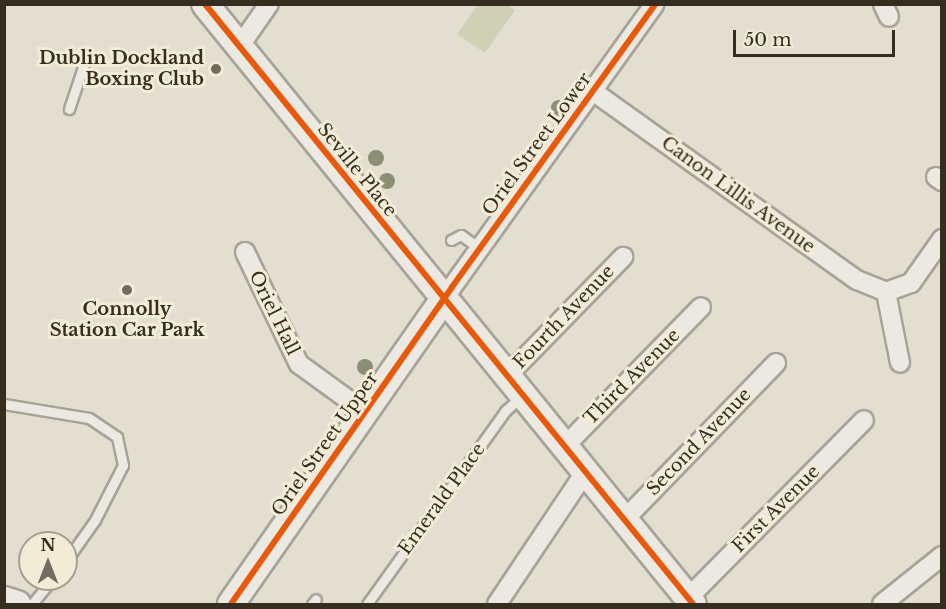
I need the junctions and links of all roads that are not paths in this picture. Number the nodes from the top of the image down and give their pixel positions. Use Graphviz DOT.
graph roads {
  1 [pos="205,4"];
  2 [pos="269,4"];
  3 [pos="655,4"];
  4 [pos="239,47"];
  5 [pos="86,58"];
  6 [pos="594,92"];
  7 [pos="69,109"];
  8 [pos="942,239"];
  9 [pos="451,240"];
  10 [pos="480,249"];
  11 [pos="245,252"];
  12 [pos="623,257"];
  13 [pos="886,292"];
  14 [pos="442,301"];
  15 [pos="701,308"];
  16 [pos="776,363"];
  17 [pos="900,363"];
  18 [pos="513,387"];
  19 [pos="4,404"];
  20 [pos="364,412"];
  21 [pos="864,420"];
  22 [pos="563,448"];
  23 [pos="584,474"];
  24 [pos="623,521"];
  25 [pos="78,543"];
  26 [pos="942,556"];
  27 [pos="42,591"];
  28 [pos="4,600"];
  29 [pos="690,601"];
  30 [pos="17,604"];
  31 [pos="32,604"];
  32 [pos="231,604"];
  33 [pos="367,604"];
  34 [pos="497,604"];
  35 [pos="882,604"];
  1 -- 4 [label="main road, Seville Place"];
  2 -- 4 [label="street"];
  3 -- 6 [label="street, Oriel Street Lower"];
  4 -- 14 [label="main road, Seville Place"];
  5 -- 7 [label="lane"];
  6 -- 10 [label="street, Oriel Street Lower"];
  6 -- 13 [label="street, Canon Lillis Avenue"];
  8 -- 13 [label="street"];
  9 -- 10 [label="lane"];
  10 -- 14 [label="street, Oriel Street Lower"];
  11 -- 20 [label="street, Oriel Hall"];
  12 -- 18 [label="street, Fourth Avenue"];
  13 -- 17 [label="street"];
  14 -- 18 [label="main road, Seville Place"];
  14 -- 20 [label="main road, Oriel Street Upper"];
  15 -- 22 [label="street, Third Avenue"];
  16 -- 24 [label="street, Second Avenue"];
  18 -- 22 [label="main road, Seville Place"];
  18 -- 33 [label="lane, Emerald Place"];
  19 -- 25 [label="lane"];
  20 -- 32 [label="main road, Oriel Street Upper"];
  21 -- 29 [label="street, First Avenue"];
  22 -- 23 [label="main road, Seville Place"];
  23 -- 24 [label="main road, Seville Place"];
  23 -- 34 [label="street"];
  24 -- 29 [label="main road, Seville Place"];
  26 -- 35 [label="street"];
  27 -- 31 [label="lane"];
  28 -- 30 [label="main road"];
}
